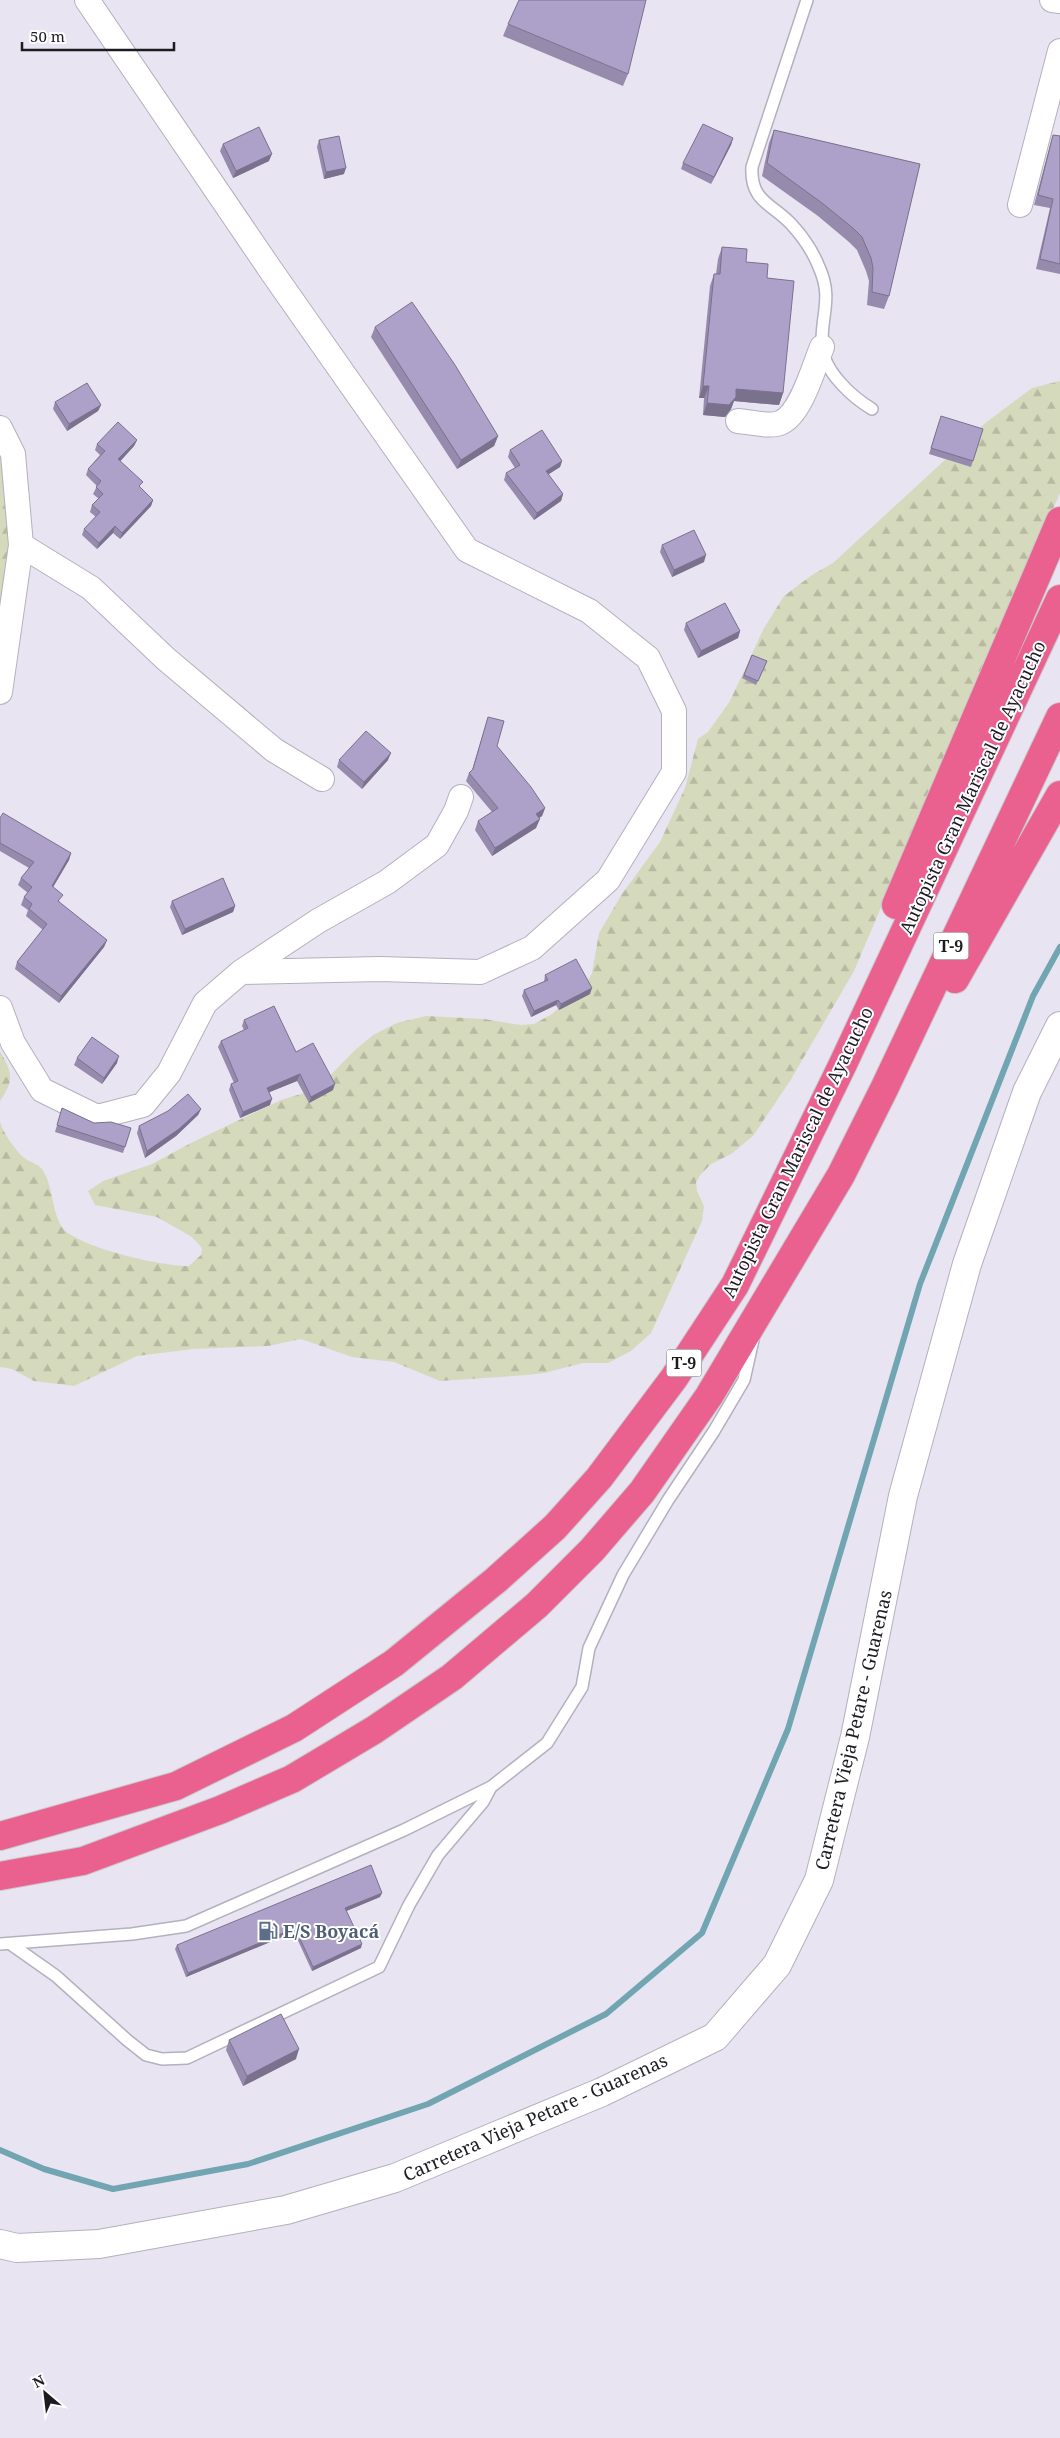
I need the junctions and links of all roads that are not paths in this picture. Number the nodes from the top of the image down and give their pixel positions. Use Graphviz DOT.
graph roads {
  1 [pos="87,0"];
  2 [pos="807,0"];
  3 [pos="1052,0"];
  4 [pos="1060,1"];
  5 [pos="1060,52"];
  6 [pos="1020,205"];
  7 [pos="822,347"];
  8 [pos="872,409"];
  9 [pos="738,421"];
  10 [pos="0,428"];
  11 [pos="1060,520"];
  12 [pos="21,545"];
  13 [pos="1060,599"];
  14 [pos="0,692"];
  15 [pos="1060,717"];
  16 [pos="322,779"];
  17 [pos="1060,795"];
  18 [pos="461,797"];
  19 [pos="241,972"];
  20 [pos="0,1008"];
  21 [pos="1060,1026"];
  22 [pos="802,1149"];
  23 [pos="841,1175"];
  24 [pos="757,1319"];
  25 [pos="491,1787"];
  26 [pos="0,1836"];
  27 [pos="0,1876"];
  28 [pos="6,1944"];
  29 [pos="0,2244"];
  1 -- 19 [label="street"];
  2 -- 7 [label="lane"];
  3 -- 4 [label="street"];
  5 -- 6 [label="street"];
  7 -- 8 [label="lane"];
  7 -- 9 [label="street"];
  10 -- 12 [label="street"];
  11 -- 22 [label="highway"];
  12 -- 14 [label="street"];
  12 -- 16 [label="street"];
  13 -- 22 [label="highway, Autopista Gran Mariscal de Ayacucho / T-9"];
  15 -- 23 [label="highway, T-9"];
  17 -- 23 [label="highway"];
  18 -- 19 [label="street"];
  19 -- 20 [label="street"];
  21 -- 29 [label="main road, Carretera Vieja Petare - Guarenas"];
  22 -- 26 [label="highway, Autopista Gran Mariscal de Ayacucho / T-9"];
  23 -- 24 [label="highway, T-9"];
  24 -- 25 [label="lane"];
  24 -- 27 [label="highway, T-9"];
  25 -- 28 [label="lane"];
  25 -- 28 [label="lane"];
}
